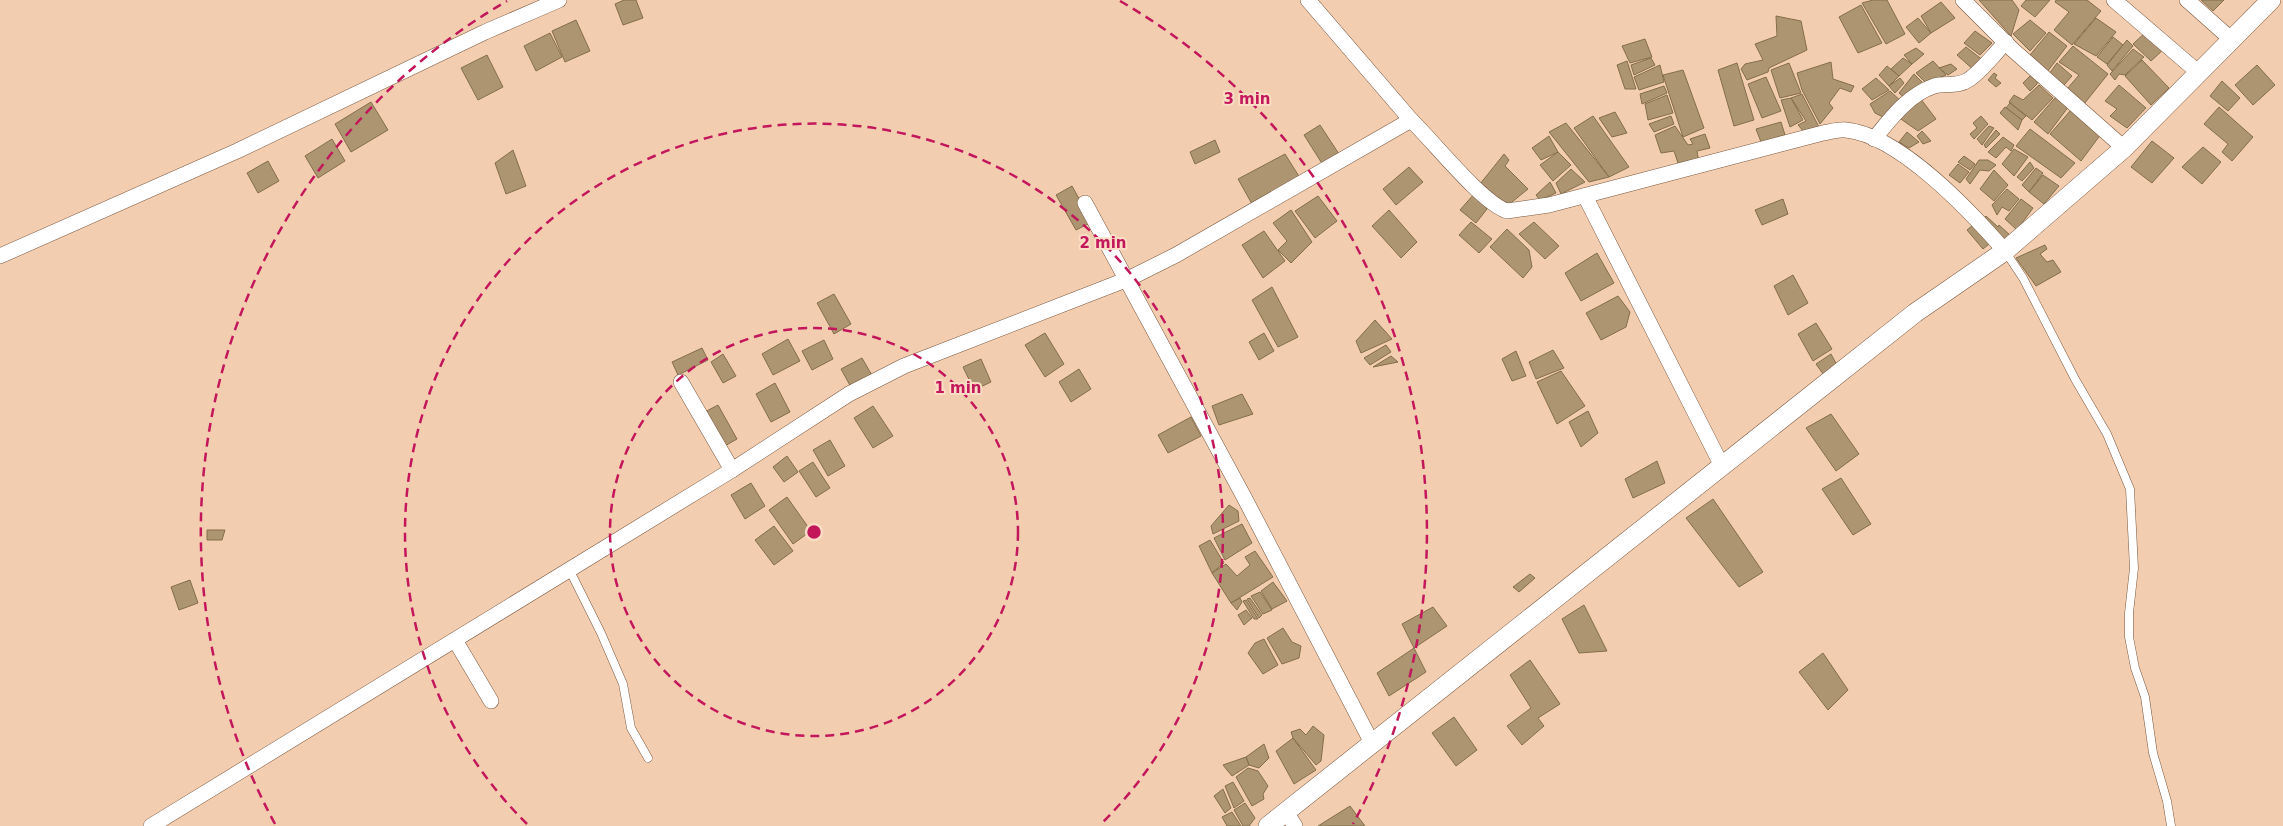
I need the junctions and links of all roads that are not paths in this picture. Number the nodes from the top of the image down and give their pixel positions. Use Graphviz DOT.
graph roads {
  1 [pos="559,0"];
  2 [pos="1308,0"];
  3 [pos="1963,0"];
  4 [pos="2114,0"];
  5 [pos="2187,0"];
  6 [pos="2271,0"];
  7 [pos="2232,40"];
  8 [pos="2006,42"];
  9 [pos="2199,73"];
  10 [pos="1410,120"];
  11 [pos="1874,138"];
  12 [pos="2124,148"];
  13 [pos="1584,196"];
  14 [pos="1085,203"];
  15 [pos="2005,251"];
  16 [pos="0,256"];
  17 [pos="1128,279"];
  18 [pos="681,382"];
  19 [pos="1722,466"];
  20 [pos="732,470"];
  21 [pos="569,569"];
  22 [pos="455,640"];
  23 [pos="491,701"];
  24 [pos="1372,743"];
  25 [pos="648,758"];
  26 [pos="1290,819"];
  27 [pos="150,826"];
  28 [pos="1268,826"];
  29 [pos="2171,826"];
  1 -- 16 [label="street"];
  2 -- 10 [label="street"];
  3 -- 8 [label="street"];
  4 -- 9 [label="street"];
  5 -- 7 [label="street"];
  6 -- 7 [label="street"];
  7 -- 9 [label="street"];
  8 -- 11 [label="street"];
  8 -- 12 [label="street"];
  9 -- 12 [label="street"];
  10 -- 13 [label="street"];
  10 -- 17 [label="street"];
  11 -- 13 [label="street"];
  11 -- 15 [label="street"];
  12 -- 15 [label="street"];
  13 -- 19 [label="street"];
  14 -- 17 [label="street"];
  15 -- 19 [label="street"];
  15 -- 29 [label="lane"];
  17 -- 20 [label="street"];
  17 -- 24 [label="street"];
  18 -- 20 [label="street"];
  19 -- 24 [label="street"];
  20 -- 21 [label="street"];
  21 -- 22 [label="street"];
  21 -- 25 [label="lane"];
  22 -- 23 [label="street"];
  22 -- 27 [label="street"];
  24 -- 26 [label="street"];
  26 -- 28 [label="street"];
}
